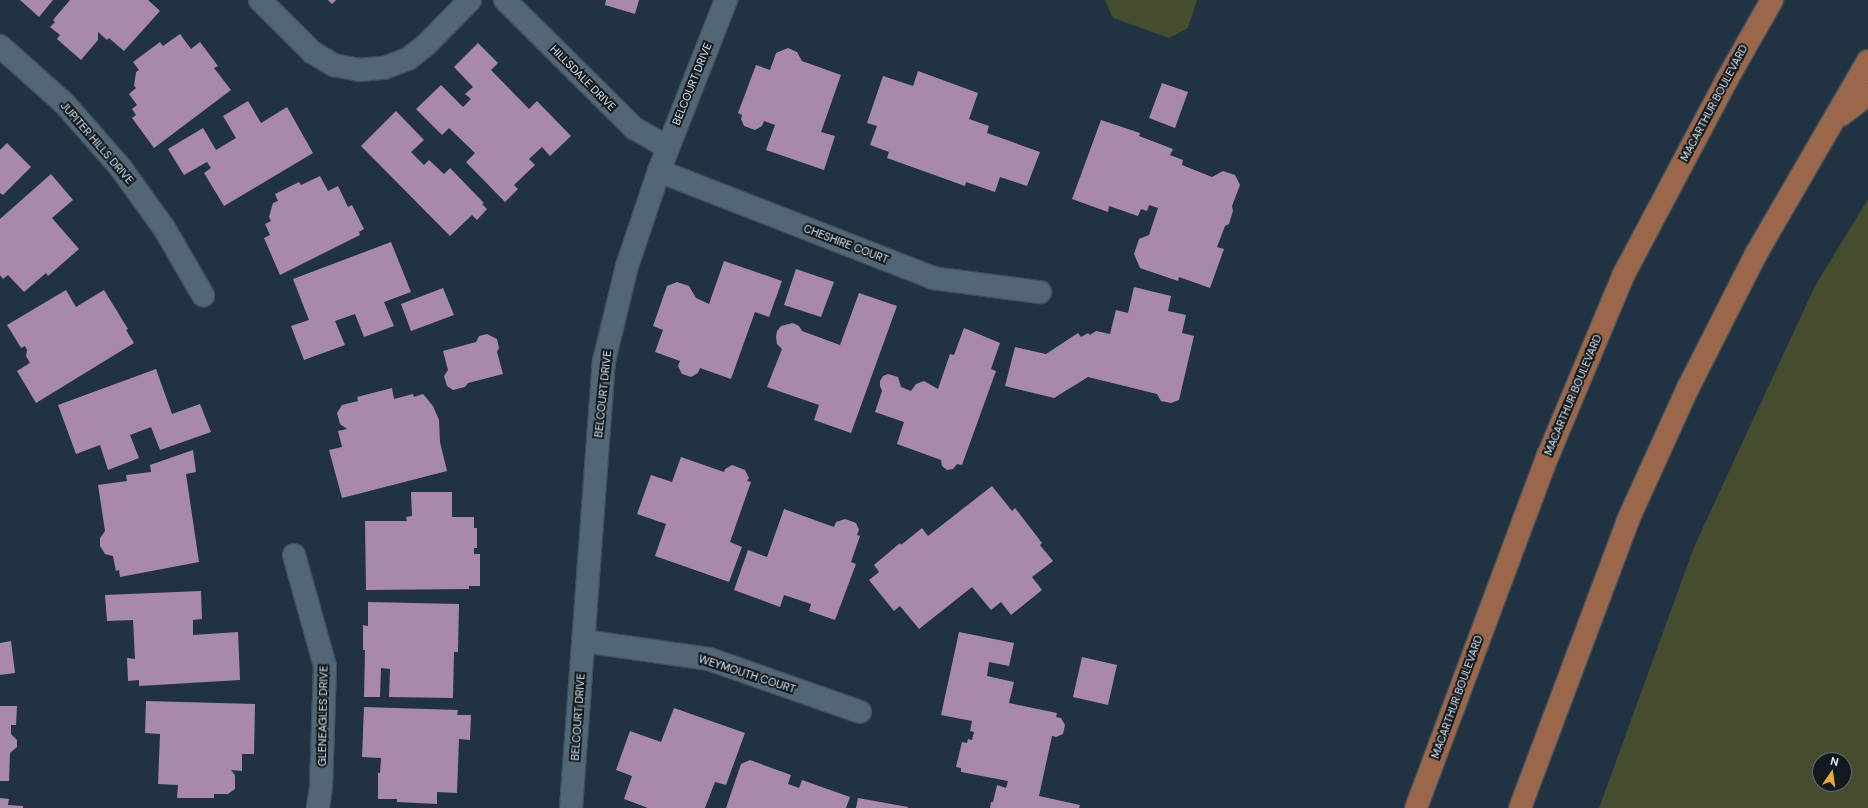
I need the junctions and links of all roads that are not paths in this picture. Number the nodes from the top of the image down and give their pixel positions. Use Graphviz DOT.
graph roads {
  1 [pos="260,0"];
  2 [pos="470,0"];
  3 [pos="505,0"];
  4 [pos="726,0"];
  5 [pos="1764,0"];
  6 [pos="1772,0"];
  7 [pos="1757,24"];
  8 [pos="0,46"];
  9 [pos="1868,61"];
  10 [pos="1868,95"];
  11 [pos="1835,119"];
  12 [pos="667,147"];
  13 [pos="659,170"];
  14 [pos="1040,292"];
  15 [pos="203,295"];
  16 [pos="294,556"];
  17 [pos="583,641"];
  18 [pos="860,712"];
  19 [pos="318,808"];
  20 [pos="571,808"];
  21 [pos="1416,808"];
  22 [pos="1520,808"];
  1 -- 2 [label="street"];
  3 -- 12 [label="street, HILLSDALE DRIVE"];
  4 -- 12 [label="street, BELCOURT DRIVE"];
  5 -- 7 [label="main road"];
  6 -- 7 [label="main road, MACARTHUR BOULEVARD"];
  7 -- 21 [label="main road, MACARTHUR BOULEVARD"];
  8 -- 15 [label="street, JUPITER HILLS DRIVE"];
  9 -- 11 [label="main road"];
  10 -- 11 [label="main road"];
  11 -- 22 [label="main road"];
  12 -- 13 [label="street, BELCOURT DRIVE"];
  13 -- 14 [label="street, CHESHIRE COURT"];
  13 -- 17 [label="street, BELCOURT DRIVE"];
  16 -- 19 [label="street, GLENEAGLES DRIVE"];
  17 -- 18 [label="street, WEYMOUTH COURT"];
  17 -- 20 [label="street, BELCOURT DRIVE"];
}
